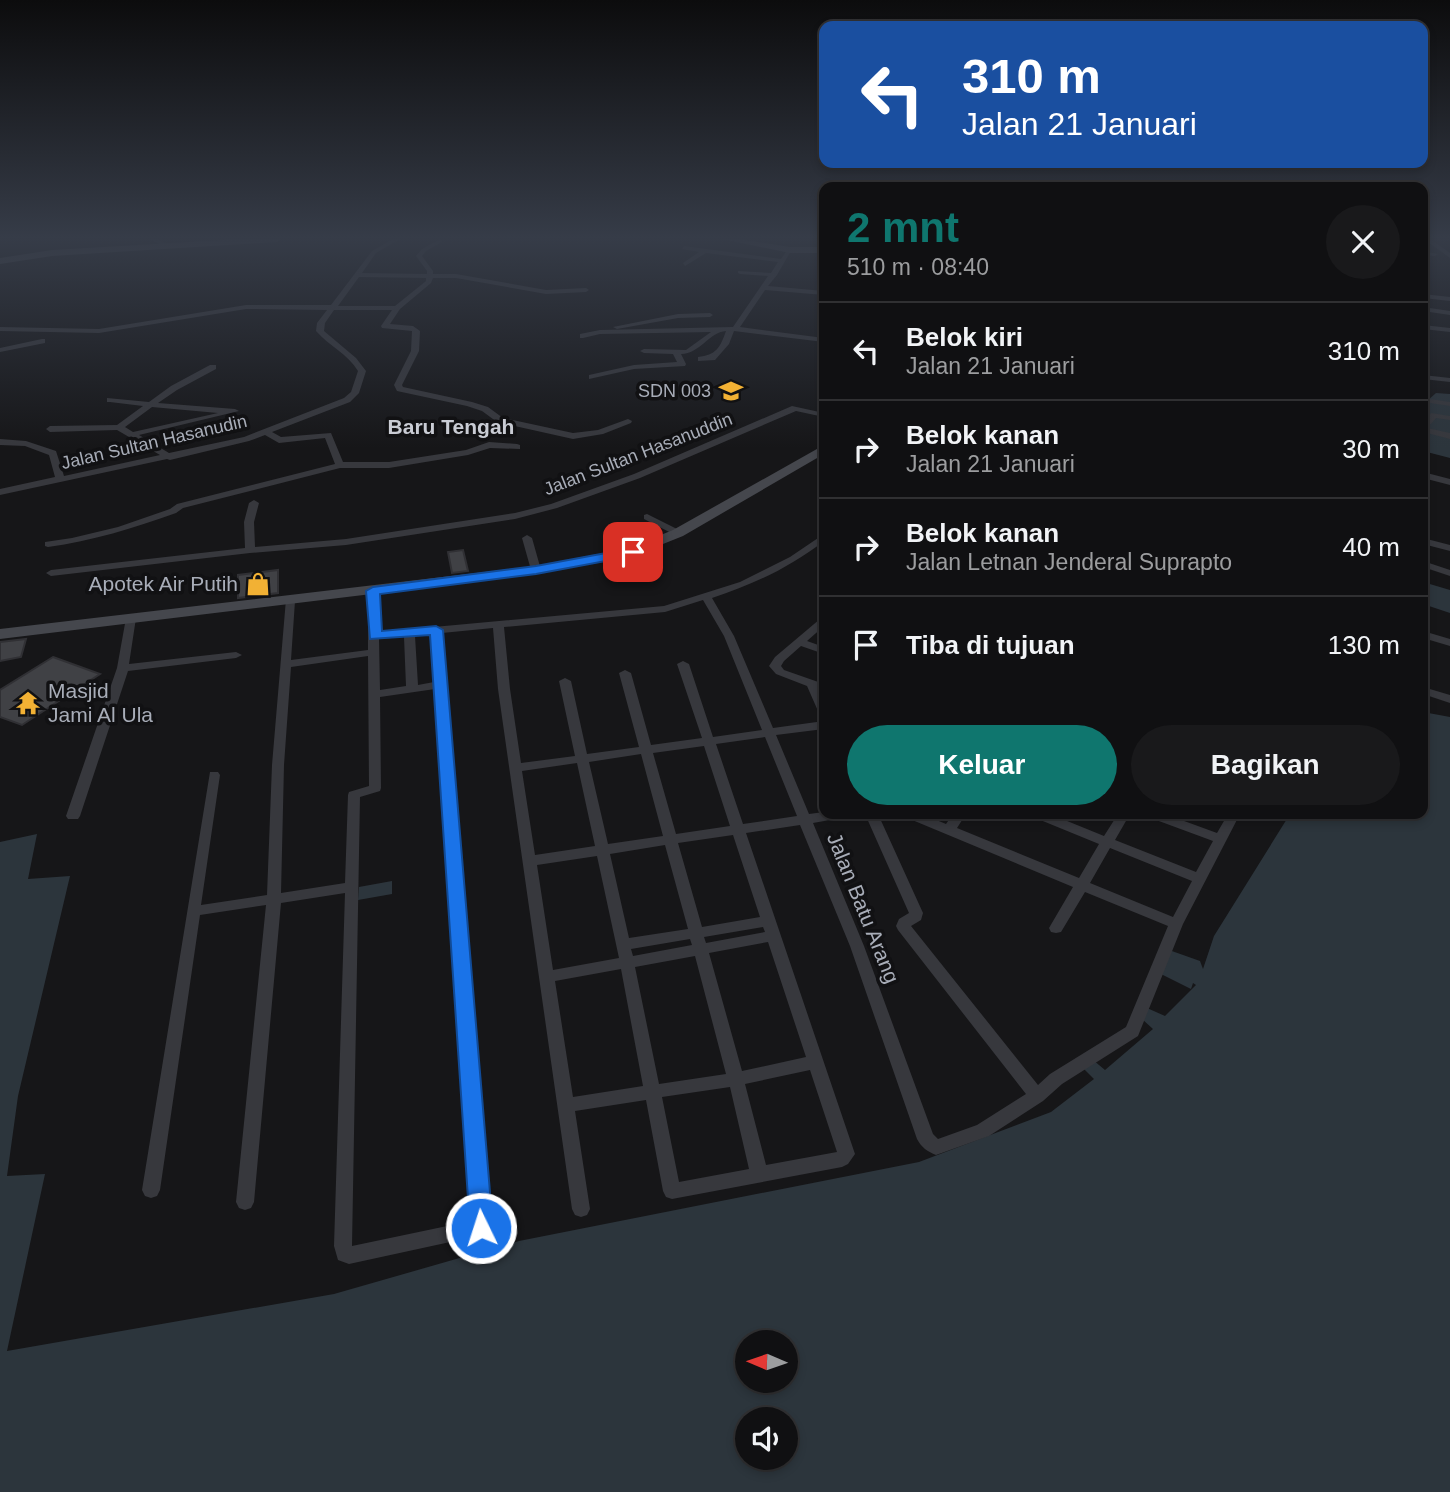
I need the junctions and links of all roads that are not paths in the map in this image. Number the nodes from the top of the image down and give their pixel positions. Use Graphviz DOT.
graph roads {
  1 [pos="397,308"];
  2 [pos="236,309"];
  3 [pos="332,309"];
  4 [pos="749,309"];
  5 [pos="1428,310"];
  6 [pos="1450,313"];
  7 [pos="710,315"];
  8 [pos="1428,328"];
  9 [pos="0,329"];
  10 [pos="719,329"];
  11 [pos="733,329"];
  12 [pos="1450,330"];
  13 [pos="600,332"];
  14 [pos="583,336"];
  15 [pos="819,339"];
  16 [pos="42,341"];
  17 [pos="0,350"];
  18 [pos="643,351"];
  19 [pos="676,352"];
  20 [pos="701,359"];
  21 [pos="213,367"];
  22 [pos="592,377"];
  23 [pos="1428,378"];
  24 [pos="1450,380"];
  25 [pos="110,400"];
  26 [pos="1428,401"];
  27 [pos="1450,404"];
  28 [pos="147,405"];
  29 [pos="819,414"];
  30 [pos="1450,418"];
  31 [pos="628,421"];
  32 [pos="1428,422"];
  33 [pos="119,427"];
  34 [pos="50,429"];
  35 [pos="1428,431"];
  36 [pos="267,432"];
  37 [pos="135,434"];
  38 [pos="1450,436"];
  39 [pos="0,442"];
  40 [pos="517,447"];
  41 [pos="819,452"];
  42 [pos="170,457"];
  43 [pos="340,465"];
  44 [pos="1428,476"];
  45 [pos="60,480"];
  46 [pos="1450,482"];
  47 [pos="0,492"];
  48 [pos="254,503"];
  49 [pos="647,517"];
  50 [pos="678,533"];
  51 [pos="527,538"];
  52 [pos="819,541"];
  53 [pos="1428,542"];
  54 [pos="48,544"];
  55 [pos="1450,548"];
  56 [pos="250,550"];
  57 [pos="1428,566"];
  58 [pos="536,570"];
  59 [pos="51,573"];
  60 [pos="1450,573"];
  61 [pos="373,591"];
  62 [pos="707,598"];
  63 [pos="290,601"];
  64 [pos="131,618"];
  65 [pos="819,625"];
  66 [pos="498,626"];
  67 [pos="436,630"];
  68 [pos="410,633"];
  69 [pos="0,634"];
  70 [pos="1428,636"];
  71 [pos="800,642"];
  72 [pos="1450,643"];
  73 [pos="375,644"];
  74 [pos="819,649"];
  75 [pos="236,655"];
  76 [pos="738,657"];
  77 [pos="288,664"];
  78 [pos="683,664"];
  79 [pos="123,668"];
  80 [pos="625,673"];
  81 [pos="565,681"];
  82 [pos="811,683"];
  83 [pos="440,685"];
  84 [pos="819,686"];
  85 [pos="412,689"];
  86 [pos="1428,692"];
  87 [pos="375,694"];
  88 [pos="1450,699"];
  89 [pos="819,700"];
  90 [pos="819,726"];
  91 [pos="769,733"];
  92 [pos="710,741"];
  93 [pos="644,750"];
  94 [pos="582,759"];
  95 [pos="516,768"];
  96 [pos="214,775"];
  97 [pos="73,816"];
  98 [pos="819,817"];
  99 [pos="804,819"];
  100 [pos="873,819"];
  101 [pos="922,819"];
  102 [pos="957,819"];
  103 [pos="1051,819"];
  104 [pos="1121,819"];
  105 [pos="1166,819"];
  106 [pos="1231,819"];
  107 [pos="740,828"];
  108 [pos="949,830"];
  109 [pos="671,838"];
  110 [pos="1220,839"];
  111 [pos="1107,840"];
  112 [pos="602,849"];
  113 [pos="529,861"];
  114 [pos="1200,879"];
  115 [pos="1082,886"];
  116 [pos="350,887"];
  117 [pos="274,899"];
  118 [pos="195,912"];
  119 [pos="1176,924"];
  120 [pos="771,928"];
  121 [pos="1056,928"];
  122 [pos="698,941"];
  123 [pos="623,946"];
  124 [pos="627,962"];
  125 [pos="547,977"];
  126 [pos="816,1062"];
  127 [pos="736,1079"];
  128 [pos="653,1092"];
  129 [pos="1037,1096"];
  130 [pos="567,1105"];
  131 [pos="926,1139"];
  132 [pos="759,1173"];
  133 [pos="152,1190"];
  134 [pos="245,1202"];
  135 [pos="580,1209"];
  1 -- 31 [label="street"];
  2 -- 9 [label="street"];
  3 -- 36 [label="street, Jalan Sultan Hasanudin"];
  4 -- 11 [label="street"];
  5 -- 6 [label="street"];
  7 -- 13 [label="street"];
  8 -- 12 [label="street"];
  10 -- 11 [label="street"];
  10 -- 13 [label="street"];
  10 -- 19 [label="street"];
  11 -- 15 [label="street"];
  11 -- 20 [label="street"];
  13 -- 14 [label="street"];
  16 -- 17 [label="street"];
  18 -- 19 [label="street"];
  19 -- 22 [label="street"];
  21 -- 28 [label="street"];
  23 -- 24 [label="street"];
  25 -- 28 [label="street"];
  26 -- 27 [label="street"];
  28 -- 33 [label="street"];
  28 -- 37 [label="street"];
  29 -- 56 [label="street, Jalan Sultan Hasanuddin"];
  30 -- 32 [label="street"];
  33 -- 34 [label="street"];
  33 -- 37 [label="street"];
  35 -- 38 [label="street"];
  36 -- 42 [label="street, Jalan Sultan Hasanudin"];
  36 -- 43 [label="street"];
  37 -- 42 [label="street"];
  39 -- 45 [label="street"];
  40 -- 43 [label="street"];
  41 -- 50 [label="main road"];
  42 -- 45 [label="street, Jalan Sultan Hasanudin"];
  43 -- 54 [label="street"];
  44 -- 46 [label="street"];
  45 -- 47 [label="street, Jalan Sultan Hasanudin"];
  48 -- 56 [label="street"];
  49 -- 50 [label="street"];
  50 -- 58 [label="main road"];
  51 -- 58 [label="street"];
  52 -- 62 [label="street"];
  53 -- 55 [label="street"];
  56 -- 59 [label="street, Jalan Sultan Hasanuddin"];
  57 -- 60 [label="street"];
  58 -- 61 [label="main road"];
  61 -- 63 [label="main road"];
  61 -- 73 [label="street"];
  62 -- 66 [label="street"];
  62 -- 76 [label="street"];
  63 -- 64 [label="main road"];
  63 -- 77 [label="street"];
  64 -- 69 [label="main road"];
  64 -- 79 [label="street"];
  65 -- 71 [label="street"];
  66 -- 67 [label="street"];
  66 -- 95 [label="street"];
  67 -- 68 [label="street"];
  67 -- 83 [label="street"];
  68 -- 73 [label="street"];
  68 -- 85 [label="street"];
  70 -- 72 [label="street"];
  71 -- 74 [label="street"];
  71 -- 82 [label="street"];
  73 -- 77 [label="street"];
  73 -- 87 [label="street"];
  75 -- 79 [label="street"];
  76 -- 91 [label="street, Jalan Batu Arang"];
  77 -- 117 [label="street"];
  78 -- 92 [label="street"];
  79 -- 97 [label="street"];
  80 -- 93 [label="street"];
  81 -- 94 [label="street"];
  82 -- 84 [label="street"];
  82 -- 89 [label="street"];
  83 -- 85 [label="street"];
  83 -- 116 [label="street"];
  85 -- 87 [label="street"];
  86 -- 88 [label="street"];
  87 -- 116 [label="street"];
  90 -- 91 [label="street"];
  91 -- 92 [label="street"];
  91 -- 99 [label="street, Jalan Batu Arang"];
  92 -- 93 [label="street"];
  92 -- 107 [label="street"];
  93 -- 94 [label="street"];
  93 -- 109 [label="street"];
  94 -- 95 [label="street"];
  94 -- 112 [label="street"];
  95 -- 113 [label="street"];
  96 -- 118 [label="street"];
  98 -- 99 [label="street"];
  99 -- 107 [label="street"];
  99 -- 131 [label="street, Jalan Batu Arang"];
  100 -- 129 [label="street"];
  101 -- 108 [label="street"];
  102 -- 108 [label="street"];
  103 -- 111 [label="street"];
  104 -- 111 [label="street"];
  105 -- 110 [label="street"];
  106 -- 110 [label="street"];
  107 -- 109 [label="street"];
  107 -- 120 [label="street"];
  108 -- 115 [label="street"];
  109 -- 112 [label="street"];
  109 -- 122 [label="street"];
  110 -- 114 [label="street"];
  111 -- 114 [label="street"];
  111 -- 115 [label="street"];
  112 -- 113 [label="street"];
  112 -- 123 [label="street"];
  113 -- 125 [label="street"];
  114 -- 119 [label="street"];
  115 -- 119 [label="street"];
  115 -- 121 [label="street"];
  116 -- 117 [label="street"];
  117 -- 118 [label="street"];
  117 -- 134 [label="street"];
  118 -- 133 [label="street"];
  119 -- 129 [label="street"];
  120 -- 122 [label="street"];
  120 -- 126 [label="street"];
  122 -- 123 [label="street"];
  122 -- 124 [label="street"];
  122 -- 127 [label="street"];
  123 -- 124 [label="street"];
  124 -- 125 [label="street"];
  124 -- 128 [label="street"];
  125 -- 130 [label="street"];
  126 -- 127 [label="street"];
  126 -- 132 [label="street"];
  127 -- 128 [label="street"];
  127 -- 132 [label="street"];
  128 -- 130 [label="street"];
  128 -- 132 [label="street"];
  129 -- 131 [label="street"];
  130 -- 135 [label="street"];
}
